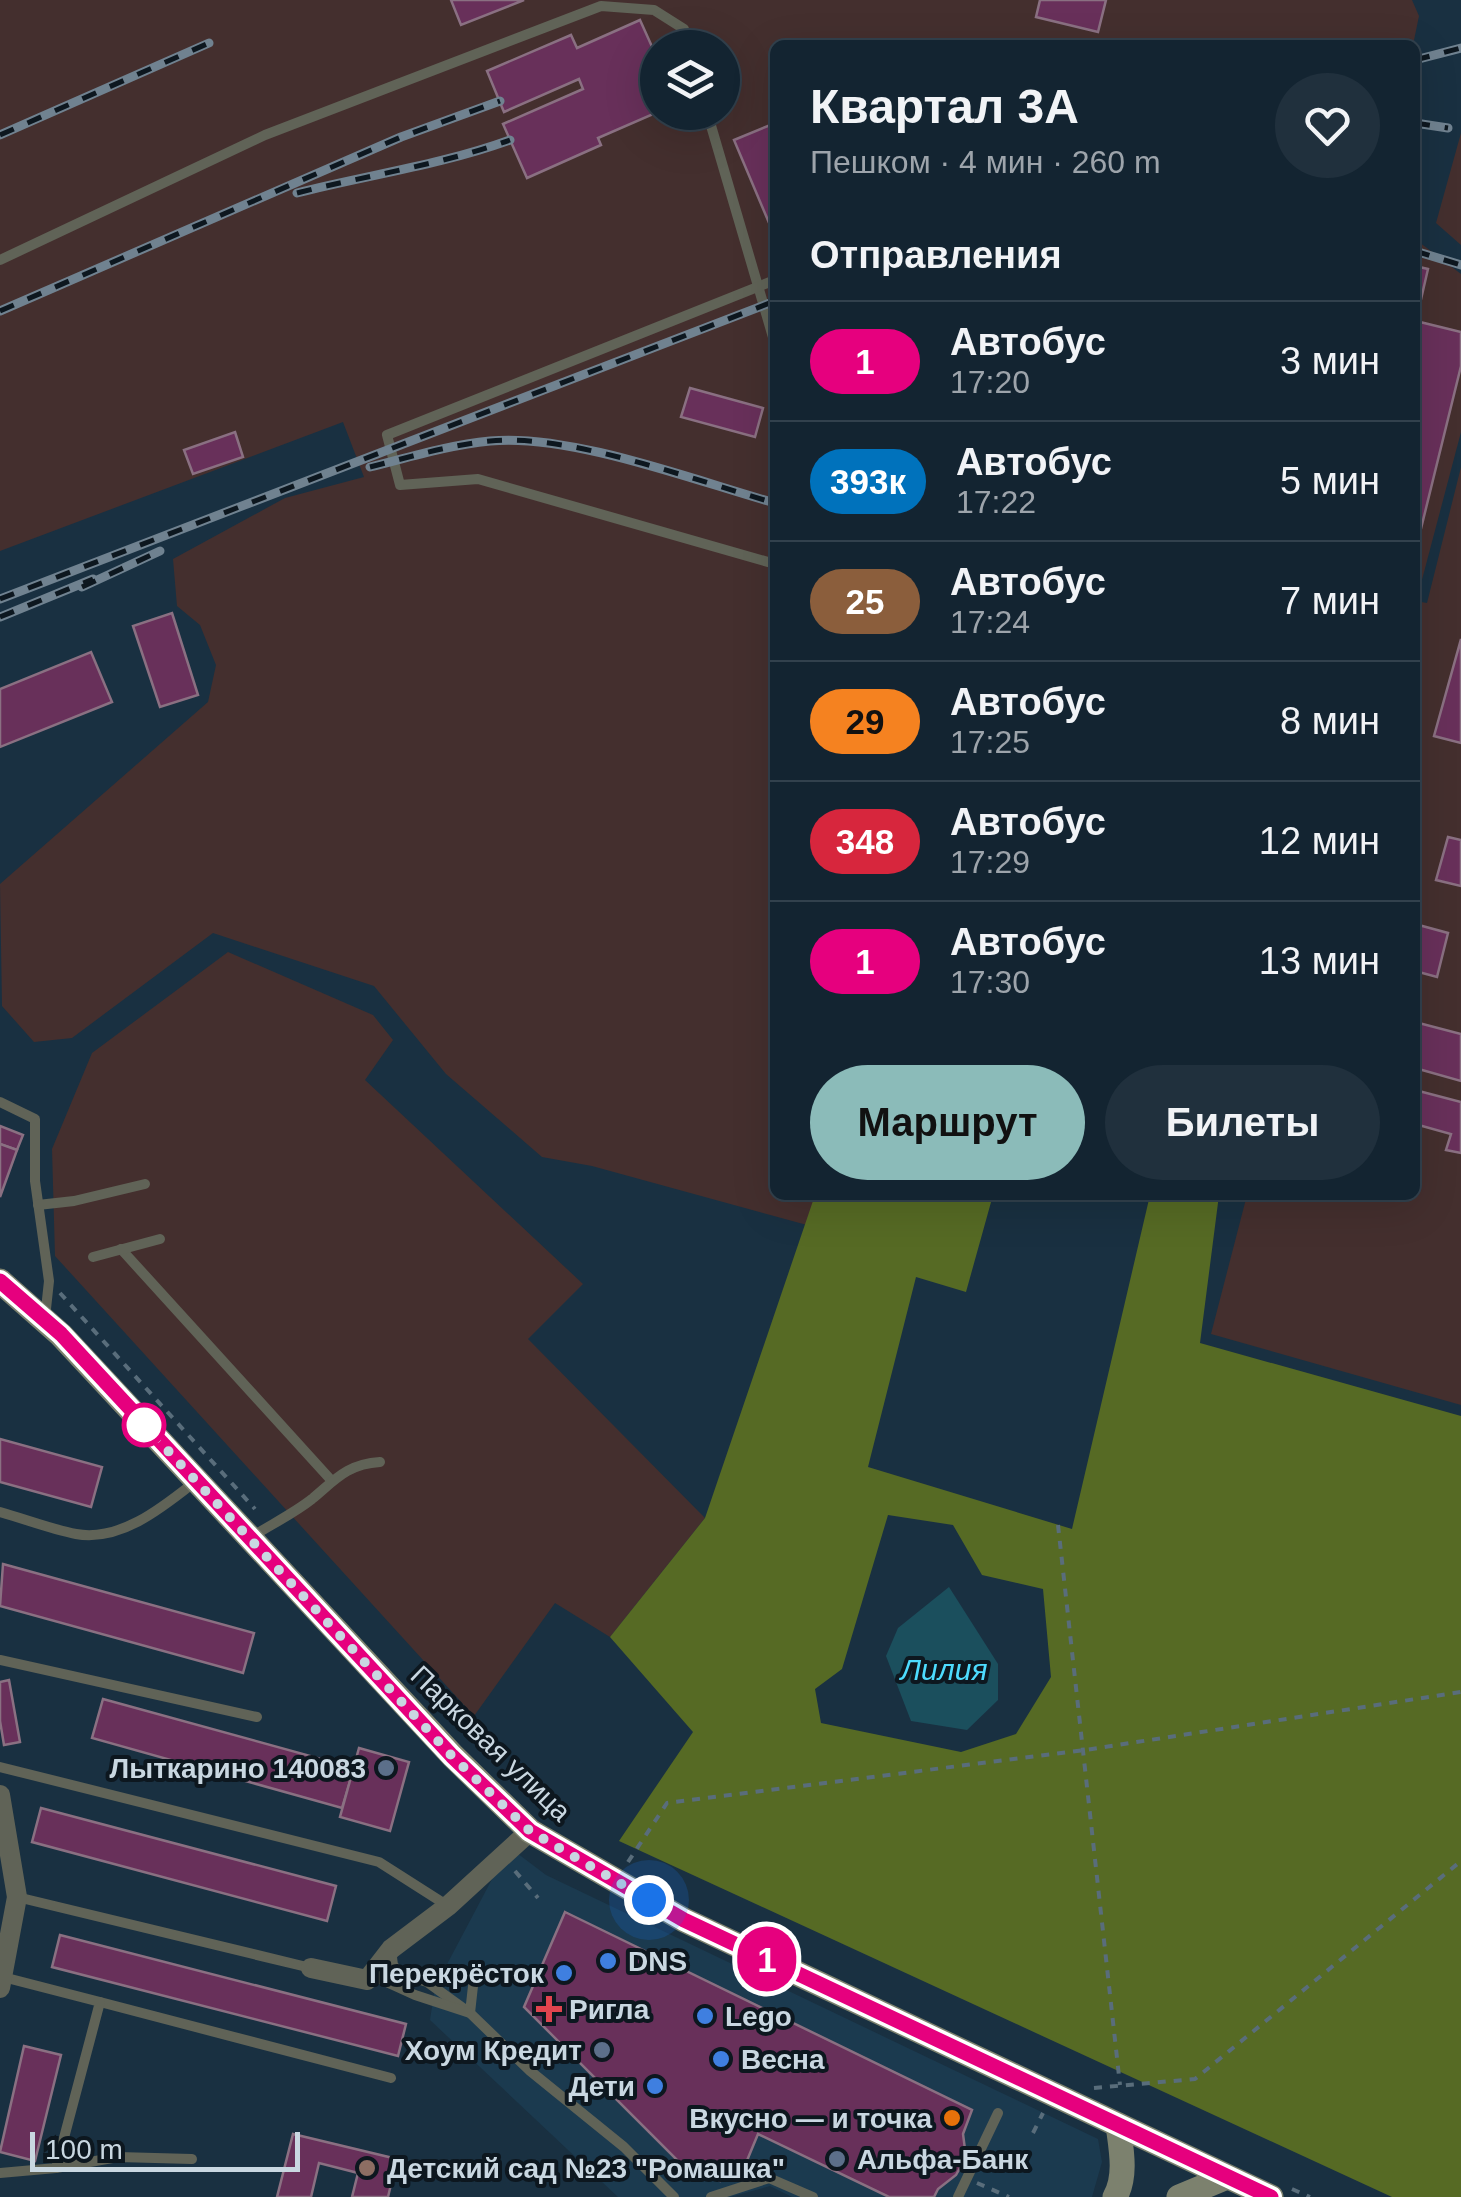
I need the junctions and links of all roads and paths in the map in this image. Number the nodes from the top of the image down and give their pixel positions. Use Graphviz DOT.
graph roads {
  1 [pos="684,30"];
  2 [pos="712,130"];
  3 [pos="0,260"];
  4 [pos="770,282"];
  5 [pos="756,287"];
  6 [pos="770,329"];
  7 [pos="770,563"];
  8 [pos="0,1102"];
  9 [pos="145,1184"];
  10 [pos="38,1204"];
  11 [pos="160,1239"];
  12 [pos="122,1249"];
  13 [pos="93,1257"];
  14 [pos="0,1281"];
  15 [pos="49,1281"];
  16 [pos="45,1319"];
  17 [pos="380,1462"];
  18 [pos="331,1480"];
  19 [pos="196,1481"];
  20 [pos="0,1512"];
  21 [pos="1058,1525"];
  22 [pos="260,1532"];
  23 [pos="0,1660"];
  24 [pos="1461,1692"];
  25 [pos="258,1717"];
  26 [pos="1085,1750"];
  27 [pos="0,1767"];
  28 [pos="0,1795"];
  29 [pos="530,1831"];
  30 [pos="502,1858"];
  31 [pos="1461,1861"];
  32 [pos="622,1870"];
  33 [pos="17,1896"];
  34 [pos="538,1898"];
  35 [pos="448,1906"];
  36 [pos="391,1949"];
  37 [pos="310,1968"];
  38 [pos="375,1972"];
  39 [pos="2,1982"];
  40 [pos="474,1986"];
  41 [pos="100,2002"];
  42 [pos="470,2013"];
  43 [pos="391,2078"];
  44 [pos="1120,2086"];
  45 [pos="1090,2088"];
  46 [pos="998,2113"];
  47 [pos="1118,2125"];
  48 [pos="192,2159"];
  49 [pos="56,2168"];
  50 [pos="0,2173"];
  51 [pos="1227,2177"];
  52 [pos="967,2178"];
  53 [pos="674,2197"];
  54 [pos="711,2197"];
  55 [pos="813,2197"];
  56 [pos="958,2197"];
  57 [pos="1009,2197"];
  58 [pos="1115,2197"];
  59 [pos="1179,2197"];
  60 [pos="1271,2197"];
  1 -- 3 [label="lane"];
  2 -- 5 [label="lane"];
  4 -- 5 [label="lane"];
  5 -- 6 [label="lane"];
  5 -- 7 [label="lane"];
  8 -- 10 [label="lane"];
  9 -- 10 [label="lane"];
  10 -- 15 [label="lane"];
  11 -- 12 [label="lane"];
  12 -- 13 [label="lane"];
  12 -- 18 [label="lane"];
  14 -- 16 [label="main road, Парковая улица"];
  15 -- 16 [label="lane"];
  15 -- 22 [label="path"];
  16 -- 19 [label="main road, Парковая улица"];
  17 -- 18 [label="lane"];
  18 -- 22 [label="lane"];
  19 -- 20 [label="lane"];
  19 -- 22 [label="main road, Парковая улица"];
  21 -- 26 [label="path"];
  22 -- 29 [label="main road, Парковая улица"];
  23 -- 25 [label="lane"];
  24 -- 26 [label="path"];
  26 -- 32 [label="path"];
  26 -- 44 [label="path"];
  27 -- 35 [label="lane"];
  28 -- 33 [label="street"];
  29 -- 30 [label="street"];
  29 -- 47 [label="main road, Парковая улица"];
  30 -- 34 [label="path"];
  30 -- 35 [label="street"];
  31 -- 44 [label="path"];
  33 -- 37 [label="lane"];
  33 -- 39 [label="street"];
  35 -- 36 [label="street"];
  36 -- 38 [label="street"];
  36 -- 42 [label="lane"];
  37 -- 38 [label="street"];
  38 -- 42 [label="lane"];
  39 -- 41 [label="lane"];
  40 -- 42 [label="lane"];
  41 -- 43 [label="lane"];
  41 -- 49 [label="lane"];
  42 -- 53 [label="lane"];
  44 -- 45 [label="path"];
  46 -- 52 [label="lane"];
  47 -- 51 [label="main road, Парковая улица"];
  47 -- 58 [label="main road"];
  48 -- 49 [label="lane"];
  49 -- 50 [label="lane"];
  51 -- 59 [label="main road"];
  51 -- 60 [label="main road, Парковая улица"];
  52 -- 56 [label="lane"];
  52 -- 57 [label="path"];
  54 -- 55 [label="lane"];
}
